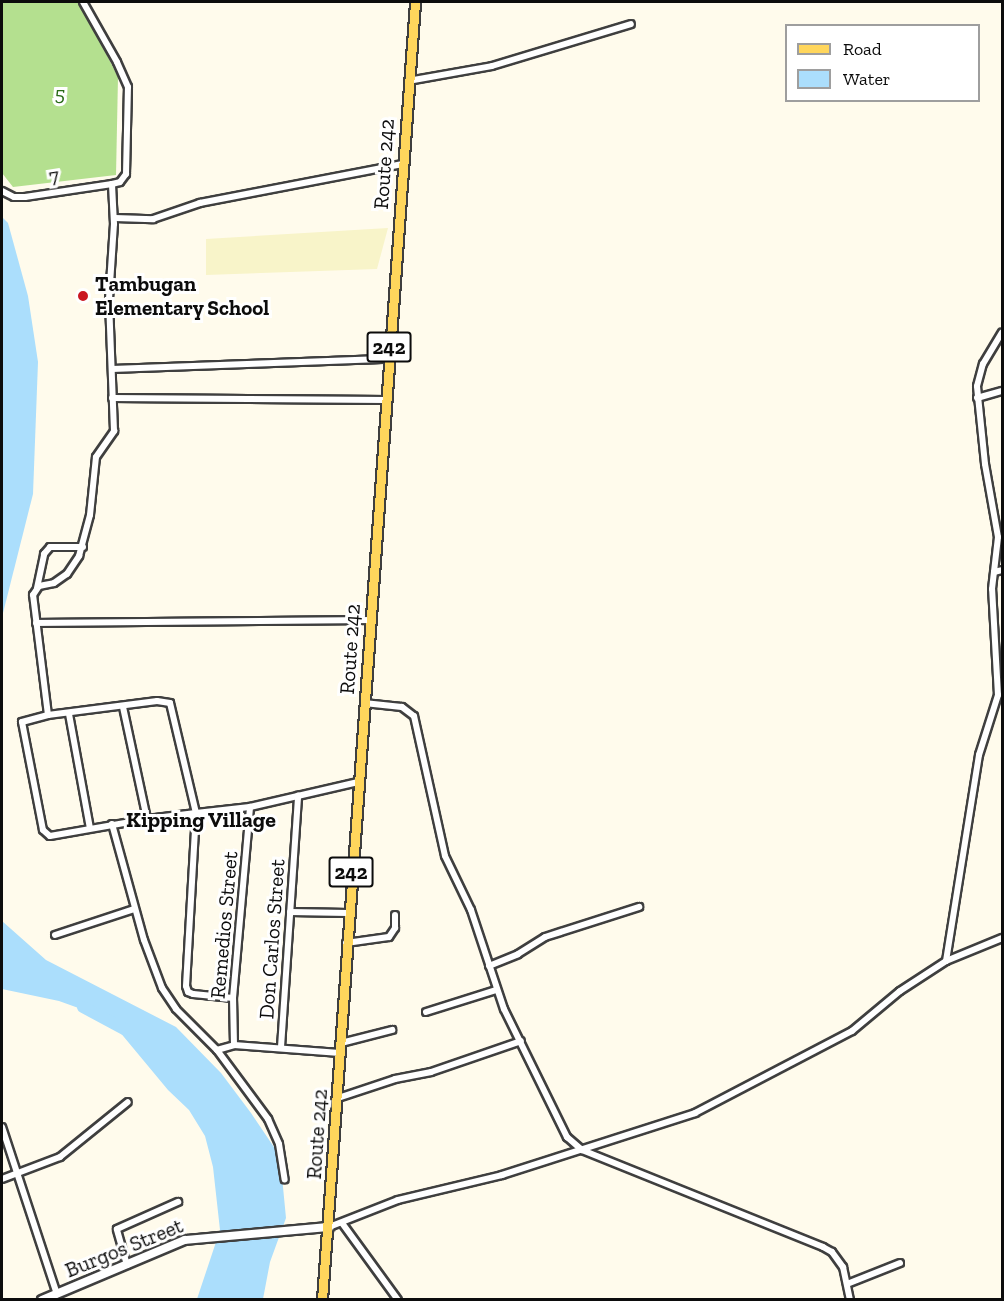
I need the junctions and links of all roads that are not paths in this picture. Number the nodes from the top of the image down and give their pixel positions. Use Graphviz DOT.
graph roads {
  1 [pos="83,2"];
  2 [pos="415,2"];
  3 [pos="631,24"];
  4 [pos="408,81"];
  5 [pos="402,164"];
  6 [pos="112,184"];
  7 [pos="2,191"];
  8 [pos="115,218"];
  9 [pos="1002,332"];
  10 [pos="388,359"];
  11 [pos="112,369"];
  12 [pos="1002,391"];
  13 [pos="112,398"];
  14 [pos="977,398"];
  15 [pos="386,400"];
  16 [pos="83,547"];
  17 [pos="1002,570"];
  18 [pos="994,572"];
  19 [pos="37,588"];
  20 [pos="370,620"];
  21 [pos="36,623"];
  22 [pos="364,703"];
  23 [pos="123,707"];
  24 [pos="69,714"];
  25 [pos="48,716"];
  26 [pos="357,782"];
  27 [pos="298,796"];
  28 [pos="250,807"];
  29 [pos="196,813"];
  30 [pos="147,819"];
  31 [pos="112,824"];
  32 [pos="90,828"];
  33 [pos="639,907"];
  34 [pos="134,909"];
  35 [pos="290,912"];
  36 [pos="348,913"];
  37 [pos="395,915"];
  38 [pos="55,935"];
  39 [pos="1002,938"];
  40 [pos="346,943"];
  41 [pos="946,961"];
  42 [pos="489,966"];
  43 [pos="496,990"];
  44 [pos="233,998"];
  45 [pos="426,1012"];
  46 [pos="392,1030"];
  47 [pos="521,1041"];
  48 [pos="234,1045"];
  49 [pos="281,1047"];
  50 [pos="341,1048"];
  51 [pos="217,1050"];
  52 [pos="338,1098"];
  53 [pos="128,1102"];
  54 [pos="2,1127"];
  55 [pos="582,1150"];
  56 [pos="18,1173"];
  57 [pos="2,1179"];
  58 [pos="285,1180"];
  59 [pos="178,1202"];
  60 [pos="342,1223"];
  61 [pos="329,1227"];
  62 [pos="900,1263"];
  63 [pos="127,1265"];
  64 [pos="847,1284"];
  65 [pos="58,1297"];
  66 [pos="42,1299"];
  67 [pos="322,1299"];
  68 [pos="398,1299"];
  69 [pos="850,1299"];
  1 -- 6 [label="street"];
  2 -- 4 [label="main road, Route 242 / 242"];
  3 -- 4 [label="street"];
  4 -- 5 [label="main road, Route 242 / 242"];
  5 -- 8 [label="street"];
  5 -- 10 [label="main road, Route 242 / 242"];
  6 -- 7 [label="street, 7"];
  6 -- 8 [label="street"];
  8 -- 11 [label="street"];
  9 -- 14 [label="street"];
  10 -- 11 [label="street"];
  10 -- 15 [label="main road, Route 242 / 242"];
  11 -- 13 [label="street"];
  12 -- 14 [label="street"];
  13 -- 15 [label="street"];
  13 -- 16 [label="street"];
  14 -- 18 [label="street"];
  15 -- 20 [label="main road, Route 242 / 242"];
  16 -- 19 [label="street"];
  16 -- 19 [label="street"];
  17 -- 18 [label="street"];
  18 -- 41 [label="street"];
  19 -- 21 [label="street"];
  20 -- 21 [label="street"];
  20 -- 22 [label="main road, Route 242 / 242"];
  21 -- 25 [label="street"];
  22 -- 26 [label="main road, Route 242 / 242"];
  22 -- 42 [label="street"];
  23 -- 24 [label="street"];
  23 -- 29 [label="street"];
  23 -- 30 [label="street"];
  24 -- 25 [label="street"];
  24 -- 32 [label="street"];
  25 -- 32 [label="street"];
  26 -- 27 [label="street"];
  26 -- 36 [label="main road, Route 242 / 242"];
  27 -- 28 [label="street"];
  27 -- 35 [label="street, Don Carlos Street"];
  28 -- 29 [label="street"];
  28 -- 44 [label="street, Remedios Street"];
  29 -- 30 [label="street"];
  29 -- 44 [label="street"];
  30 -- 31 [label="street"];
  31 -- 32 [label="street"];
  31 -- 34 [label="street"];
  33 -- 42 [label="street"];
  34 -- 38 [label="street"];
  34 -- 51 [label="street"];
  35 -- 36 [label="street"];
  35 -- 49 [label="street, Don Carlos Street"];
  36 -- 40 [label="main road, Route 242 / 242"];
  37 -- 40 [label="street"];
  39 -- 41 [label="street"];
  40 -- 50 [label="main road, Route 242 / 242"];
  41 -- 55 [label="street"];
  42 -- 43 [label="street"];
  43 -- 45 [label="street"];
  43 -- 47 [label="street"];
  44 -- 48 [label="street, Remedios Street"];
  46 -- 50 [label="street"];
  47 -- 52 [label="street"];
  47 -- 55 [label="street"];
  48 -- 49 [label="street"];
  48 -- 51 [label="street"];
  49 -- 50 [label="street"];
  50 -- 52 [label="main road, Route 242 / 242"];
  51 -- 58 [label="street"];
  52 -- 61 [label="main road, Route 242 / 242"];
  53 -- 56 [label="street"];
  54 -- 56 [label="street"];
  55 -- 60 [label="street"];
  55 -- 64 [label="street"];
  56 -- 57 [label="street"];
  56 -- 65 [label="street"];
  59 -- 63 [label="street"];
  60 -- 61 [label="street"];
  60 -- 68 [label="street"];
  61 -- 63 [label="street, Burgos Street"];
  61 -- 67 [label="main road, Route 242 / 242"];
  62 -- 64 [label="street"];
  63 -- 65 [label="street, Burgos Street"];
  64 -- 69 [label="street"];
  65 -- 66 [label="street, Burgos Street"];
}
